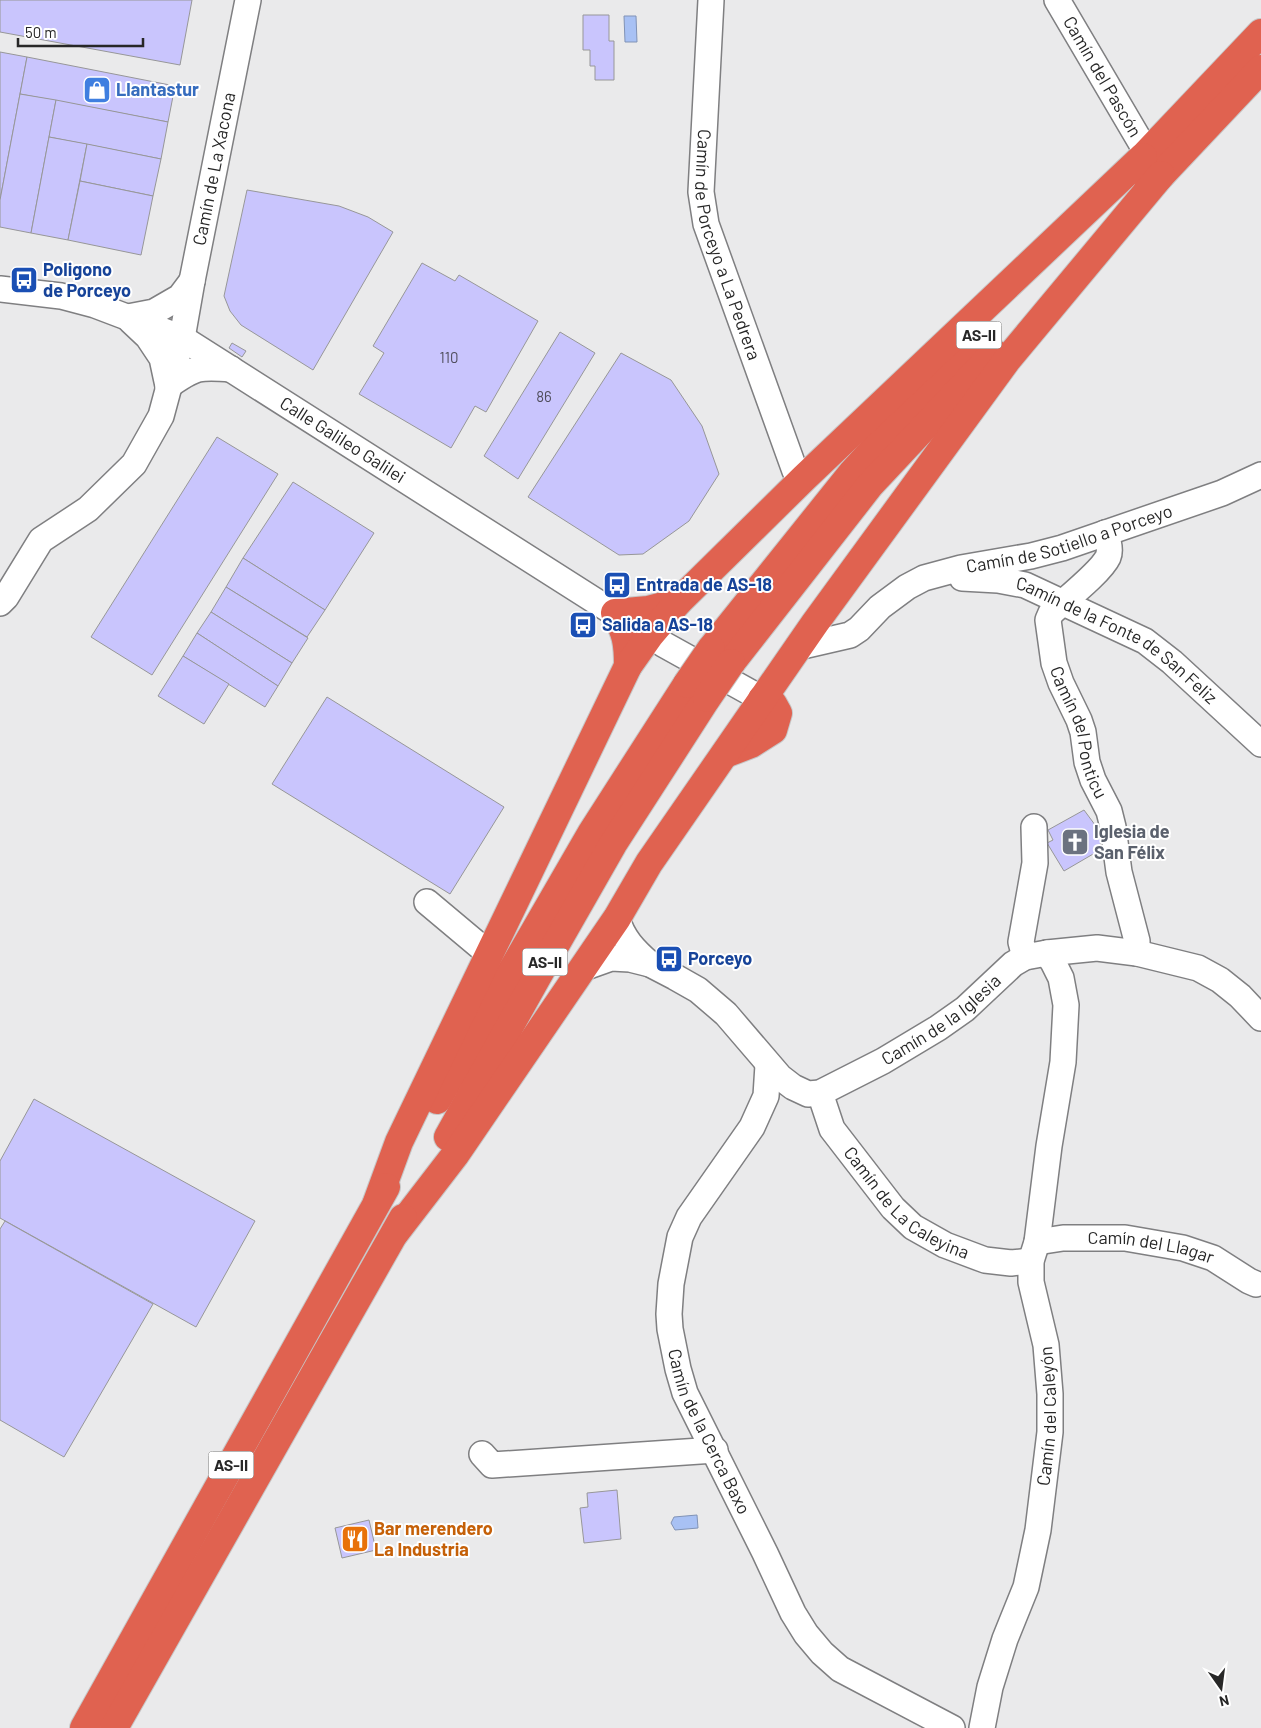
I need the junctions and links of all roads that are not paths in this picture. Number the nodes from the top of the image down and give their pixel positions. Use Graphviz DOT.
graph roads {
  1 [pos="248,0"];
  2 [pos="711,0"];
  3 [pos="1057,0"];
  4 [pos="1261,33"];
  5 [pos="1261,70"];
  6 [pos="1151,162"];
  7 [pos="192,281"];
  8 [pos="0,289"];
  9 [pos="128,317"];
  10 [pos="182,338"];
  11 [pos="231,369"];
  12 [pos="168,386"];
  13 [pos="1261,475"];
  14 [pos="804,478"];
  15 [pos="1106,533"];
  16 [pos="924,578"];
  17 [pos="678,602"];
  18 [pos="1063,602"];
  19 [pos="0,603"];
  20 [pos="880,606"];
  21 [pos="615,613"];
  22 [pos="815,623"];
  23 [pos="656,639"];
  24 [pos="798,647"];
  25 [pos="628,666"];
  26 [pos="697,691"];
  27 [pos="762,699"];
  28 [pos="1261,744"];
  29 [pos="1034,827"];
  30 [pos="427,902"];
  31 [pos="611,930"];
  32 [pos="1137,953"];
  33 [pos="489,954"];
  34 [pos="1036,955"];
  35 [pos="650,964"];
  36 [pos="1261,1018"];
  37 [pos="768,1064"];
  38 [pos="820,1093"];
  39 [pos="377,1202"];
  40 [pos="395,1233"];
  41 [pos="1034,1252"];
  42 [pos="1256,1284"];
  43 [pos="715,1450"];
  44 [pos="482,1454"];
  45 [pos="84,1728"];
  46 [pos="114,1728"];
  47 [pos="952,1728"];
  48 [pos="982,1728"];
  1 -- 7 [label="street, Camín de La Xacona"];
  2 -- 14 [label="street, Camín de Porceyo a La Pedrera"];
  3 -- 6 [label="street, Camín del Pascón"];
  4 -- 6 [label="highway, AS-II"];
  5 -- 6 [label="highway, AS-II"];
  6 -- 14 [label="highway"];
  6 -- 22 [label="highway"];
  6 -- 26 [label="highway, AS-II, bridge"];
  7 -- 9 [label="street"];
  7 -- 10 [label="street, Camín de La Xacona"];
  7 -- 11 [label="street"];
  8 -- 9 [label="street, Calle Galileo Galilei"];
  9 -- 10 [label="street, Calle Galileo Galilei"];
  9 -- 12 [label="street"];
  10 -- 11 [label="street, Calle Galileo Galilei"];
  10 -- 12 [label="street, Camín de La Xacona"];
  11 -- 12 [label="street"];
  11 -- 21 [label="street, Calle Galileo Galilei"];
  12 -- 19 [label="street, Camín de La Xacona"];
  13 -- 15 [label="street, Camín de Sotiello a Porceyo"];
  14 -- 17 [label="highway"];
  15 -- 16 [label="street, Camín de Sotiello a Porceyo"];
  15 -- 18 [label="street, Camín del Ponticu"];
  16 -- 18 [label="street, Camín de la Fonte de San Feliz"];
  16 -- 20 [label="street, Camín de Sotiello a Porceyo"];
  17 -- 21 [label="highway"];
  17 -- 23 [label="highway"];
  18 -- 28 [label="street, Camín de la Fonte de San Feliz"];
  18 -- 32 [label="street, Camín del Ponticu"];
  20 -- 22 [label="street, Camín de Sotiello a Porceyo"];
  20 -- 24 [label="street, Camín de Sotiello a Porceyo"];
  21 -- 23 [label="street, Calle Galileo Galilei"];
  21 -- 25 [label="highway"];
  22 -- 24 [label="highway"];
  23 -- 25 [label="highway"];
  23 -- 27 [label="street, Calle Galileo Galilei"];
  24 -- 27 [label="highway"];
  25 -- 33 [label="highway"];
  26 -- 39 [label="highway, AS-II"];
  26 -- 40 [label="highway, AS-II"];
  27 -- 31 [label="highway"];
  29 -- 34 [label="street"];
  30 -- 33 [label="street"];
  31 -- 35 [label="street"];
  31 -- 35 [label="street"];
  31 -- 40 [label="highway"];
  32 -- 34 [label="street"];
  32 -- 36 [label="street"];
  33 -- 39 [label="highway"];
  34 -- 38 [label="street, Camín de la Iglesia"];
  34 -- 41 [label="street, Camín del Caleyón"];
  35 -- 37 [label="street"];
  37 -- 38 [label="street"];
  37 -- 43 [label="street, Camín de la Cerca Baxo"];
  38 -- 41 [label="street, Camín de La Caleyina"];
  39 -- 45 [label="highway, AS-II"];
  40 -- 46 [label="highway, AS-II"];
  41 -- 42 [label="street, Camín del Llagar"];
  41 -- 48 [label="street, Camín del Caleyón"];
  43 -- 44 [label="street"];
  43 -- 47 [label="street, Camín de la Cerca Baxo"];
}
